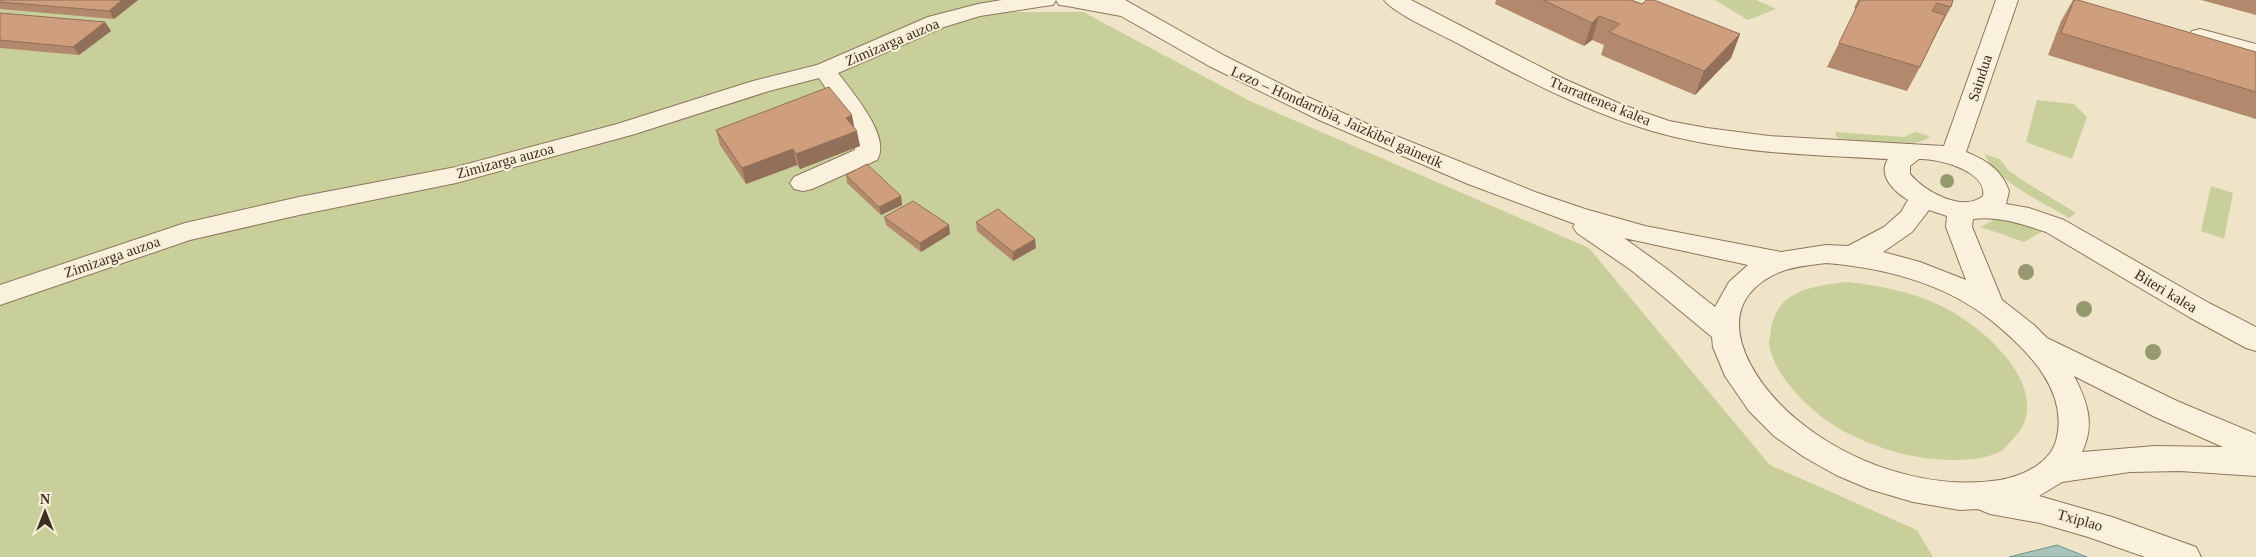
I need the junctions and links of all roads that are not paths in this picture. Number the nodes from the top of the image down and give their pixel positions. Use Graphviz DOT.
graph roads {
  1 [pos="1044,0"];
  2 [pos="1067,0"];
  3 [pos="1395,0"];
  4 [pos="2007,0"];
  5 [pos="1008,2"];
  6 [pos="1117,5"];
  7 [pos="2182,30"];
  8 [pos="2256,51"];
  9 [pos="825,70"];
  10 [pos="1821,148"];
  11 [pos="1912,152"];
  12 [pos="1953,155"];
  13 [pos="1899,179"];
  14 [pos="1992,180"];
  15 [pos="804,182"];
  16 [pos="1922,198"];
  17 [pos="1545,205"];
  18 [pos="1972,209"];
  19 [pos="2078,238"];
  20 [pos="1853,255"];
  21 [pos="1779,262"];
  22 [pos="0,295"];
  23 [pos="1990,305"];
  24 [pos="1725,332"];
  25 [pos="2256,340"];
  26 [pos="2036,344"];
  27 [pos="2256,448"];
  28 [pos="2256,463"];
  29 [pos="2055,470"];
  30 [pos="1972,497"];
  31 [pos="2184,557"];
  1 -- 5 [label="street, Zimizarga auzoa"];
  2 -- 6 [label="street, Lezo – Hondarribia, Jaizkibel gainetik"];
  3 -- 10 [label="street, Ttarrattenea kalea"];
  4 -- 12 [label="street, Saindua"];
  5 -- 9 [label="street, Zimizarga auzoa"];
  6 -- 17 [label="street, Lezo – Hondarribia, Jaizkibel gainetik"];
  7 -- 8 [label="street"];
  9 -- 15 [label="street"];
  9 -- 22 [label="street, Zimizarga auzoa"];
  10 -- 11 [label="street, Ttarrattenea kalea"];
  10 -- 13 [label="street, Ttarrattenea kalea"];
  11 -- 12 [label="street, Ttarrattenea kalea"];
  11 -- 13 [label="street"];
  12 -- 14 [label="street, Biteri kalea"];
  13 -- 16 [label="street, Ttarrattenea kalea"];
  14 -- 18 [label="street"];
  14 -- 19 [label="street, Biteri kalea"];
  16 -- 18 [label="street, Biteri kalea"];
  16 -- 20 [label="street"];
  17 -- 21 [label="street, Lezo – Hondarribia, Jaizkibel gainetik"];
  17 -- 24 [label="street, Lezo – Hondarribia, Jaizkibel gainetik"];
  18 -- 19 [label="street, Biteri kalea"];
  18 -- 23 [label="street"];
  19 -- 25 [label="street, Biteri kalea"];
  20 -- 21 [label="street, Lezo – Hondarribia, Jaizkibel gainetik"];
  20 -- 23 [label="street, Lezo – Hondarribia, Jaizkibel gainetik"];
  21 -- 24 [label="street, Lezo – Hondarribia, Jaizkibel gainetik"];
  23 -- 26 [label="street, Lezo – Hondarribia, Jaizkibel gainetik"];
  24 -- 30 [label="street, Lezo – Hondarribia, Jaizkibel gainetik"];
  26 -- 27 [label="street, Lezo – Hondarribia, Jaizkibel gainetik"];
  26 -- 29 [label="street, Lezo – Hondarribia, Jaizkibel gainetik"];
  28 -- 29 [label="street, Lezo – Hondarribia, Jaizkibel gainetik"];
  29 -- 30 [label="street, Lezo – Hondarribia, Jaizkibel gainetik"];
  30 -- 31 [label="street, Txiplao"];
}
